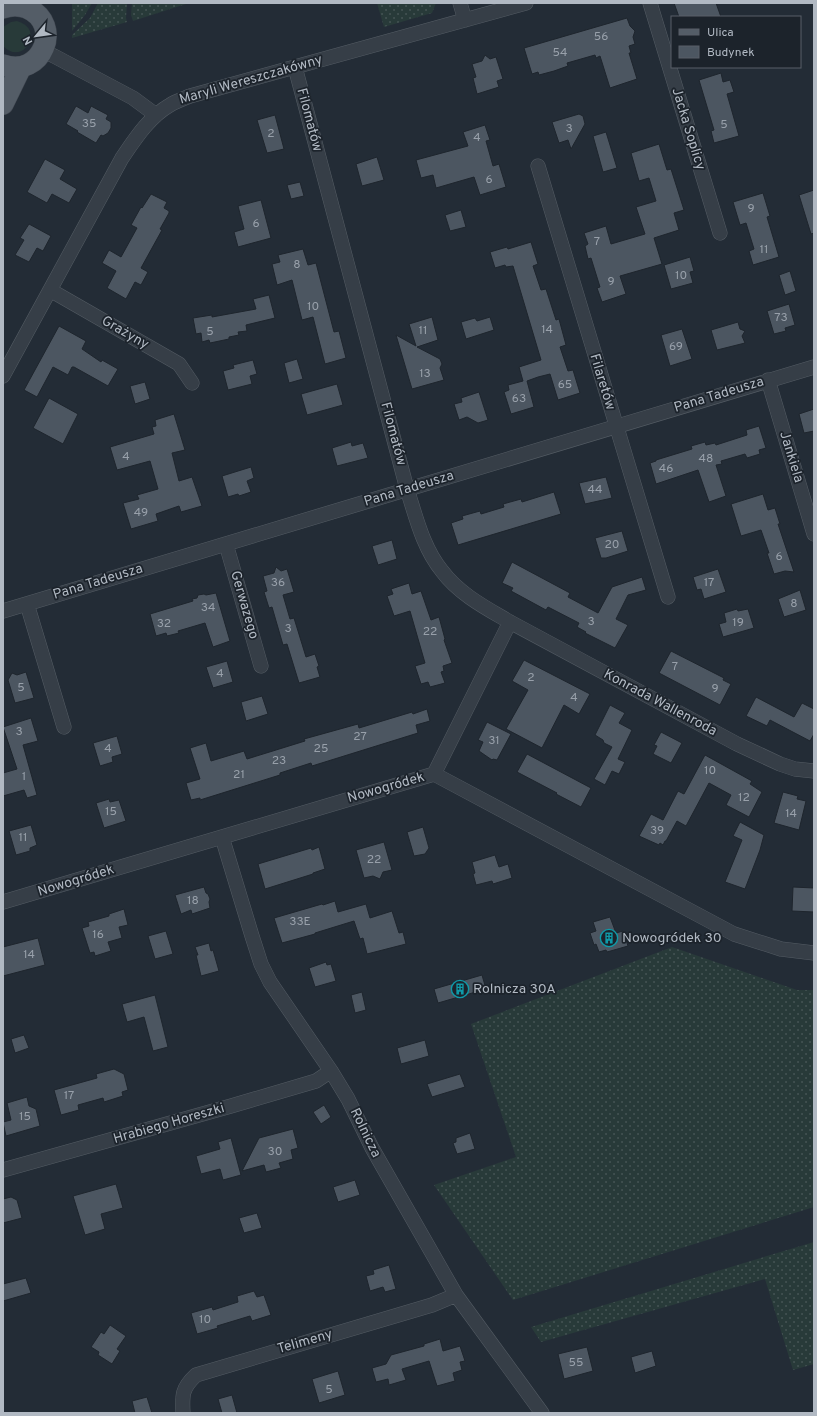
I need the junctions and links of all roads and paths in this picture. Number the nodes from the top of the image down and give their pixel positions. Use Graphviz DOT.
graph roads {
  1 [pos="460,3"];
  2 [pos="526,3"];
  3 [pos="650,3"];
  4 [pos="6,6"];
  5 [pos="37,8"];
  6 [pos="465,20"];
  7 [pos="43,51"];
  8 [pos="12,66"];
  9 [pos="295,67"];
  10 [pos="3,104"];
  11 [pos="156,115"];
  12 [pos="538,166"];
  13 [pos="720,233"];
  14 [pos="50,290"];
  15 [pos="814,367"];
  16 [pos="3,376"];
  17 [pos="768,380"];
  18 [pos="192,383"];
  19 [pos="616,427"];
  20 [pos="407,489"];
  21 [pos="814,534"];
  22 [pos="226,544"];
  23 [pos="668,597"];
  24 [pos="27,604"];
  25 [pos="3,611"];
  26 [pos="510,622"];
  27 [pos="262,666"];
  28 [pos="64,726"];
  29 [pos="814,771"];
  30 [pos="434,774"];
  31 [pos="222,837"];
  32 [pos="3,902"];
  33 [pos="814,953"];
  34 [pos="331,1071"];
  35 [pos="3,1170"];
  36 [pos="456,1296"];
  37 [pos="183,1413"];
  38 [pos="542,1413"];
  1 -- 6 [label="street"];
  2 -- 6 [label="street, Maryli Wereszczakówny"];
  3 -- 13 [label="street, Jacka Soplicy"];
  4 -- 5 [label="main road"];
  5 -- 7 [label="main road"];
  6 -- 9 [label="street, Maryli Wereszczakówny"];
  7 -- 8 [label="main road"];
  7 -- 11 [label="street"];
  8 -- 10 [label="main road"];
  9 -- 11 [label="street, Maryli Wereszczakówny"];
  9 -- 20 [label="street, Filomatów"];
  11 -- 14 [label="street, Maryli Wereszczakówny"];
  12 -- 19 [label="street, Filaretów"];
  14 -- 16 [label="street, Maryli Wereszczakówny"];
  14 -- 18 [label="street, Grażyny"];
  15 -- 17 [label="street, Pana Tadeusza"];
  17 -- 19 [label="street, Pana Tadeusza"];
  17 -- 21 [label="street, Jankiela"];
  19 -- 20 [label="street, Pana Tadeusza"];
  19 -- 23 [label="street, Filaretów"];
  20 -- 22 [label="street, Pana Tadeusza"];
  20 -- 26 [label="street, Filomatów"];
  22 -- 24 [label="street, Pana Tadeusza"];
  22 -- 27 [label="street, Gerwazego"];
  24 -- 25 [label="street, Pana Tadeusza"];
  24 -- 28 [label="street"];
  26 -- 29 [label="street, Konrada Wallenroda"];
  26 -- 30 [label="street"];
  30 -- 31 [label="street, Nowogródek"];
  30 -- 33 [label="street, Nowogródek"];
  31 -- 32 [label="street, Nowogródek"];
  31 -- 34 [label="street, Rolnicza"];
  34 -- 35 [label="street, Hrabiego Horeszki"];
  34 -- 36 [label="street, Rolnicza"];
  36 -- 37 [label="street, Telimeny"];
  36 -- 38 [label="street, Rolnicza"];
}
